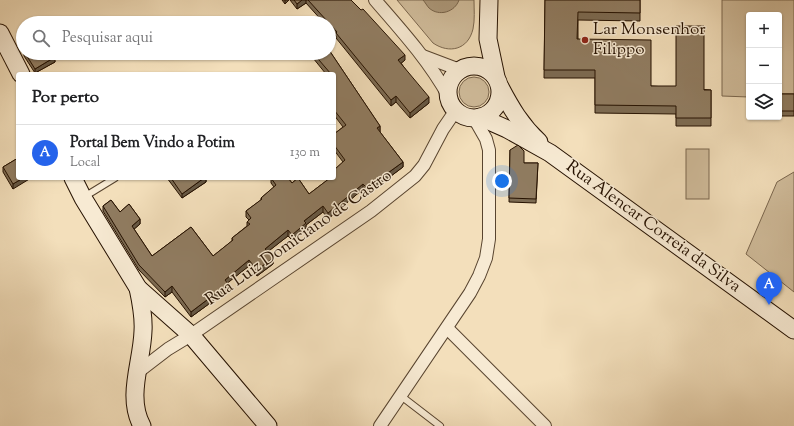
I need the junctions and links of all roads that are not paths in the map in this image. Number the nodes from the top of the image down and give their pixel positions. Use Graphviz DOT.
graph roads {
  1 [pos="375,0"];
  2 [pos="489,0"];
  3 [pos="0,33"];
  4 [pos="488,39"];
  5 [pos="423,56"];
  6 [pos="464,68"];
  7 [pos="20,72"];
  8 [pos="498,82"];
  9 [pos="452,104"];
  10 [pos="477,118"];
  11 [pos="550,153"];
  12 [pos="74,180"];
  13 [pos="112,180"];
  14 [pos="83,198"];
  15 [pos="138,288"];
  16 [pos="447,328"];
  17 [pos="794,330"];
  18 [pos="191,335"];
  19 [pos="138,372"];
  20 [pos="401,396"];
  21 [pos="142,426"];
  22 [pos="268,426"];
  23 [pos="380,426"];
  24 [pos="440,426"];
  25 [pos="545,426"];
  1 -- 5 [label="street"];
  2 -- 4 [label="main road"];
  3 -- 7 [label="main road"];
  4 -- 6 [label="main road"];
  4 -- 8 [label="main road"];
  5 -- 6 [label="street"];
  5 -- 9 [label="street"];
  6 -- 8 [label="main road"];
  6 -- 9 [label="main road"];
  8 -- 10 [label="main road"];
  8 -- 11 [label="main road, Rua Alencar Correia da Silva"];
  9 -- 10 [label="main road"];
  9 -- 18 [label="street, Rua Luiz Domiciano de Castro"];
  10 -- 11 [label="main road, Rua Alencar Correia da Silva"];
  10 -- 16 [label="street"];
  11 -- 17 [label="main road, Rua Alencar Correia da Silva"];
  12 -- 14 [label="main road"];
  13 -- 14 [label="lane"];
  14 -- 15 [label="main road"];
  15 -- 18 [label="main road"];
  15 -- 19 [label="main road"];
  16 -- 20 [label="street"];
  16 -- 25 [label="street"];
  18 -- 19 [label="street, Rua Luiz Domiciano de Castro"];
  18 -- 22 [label="main road"];
  19 -- 21 [label="main road"];
  20 -- 23 [label="street"];
  20 -- 24 [label="lane"];
}
